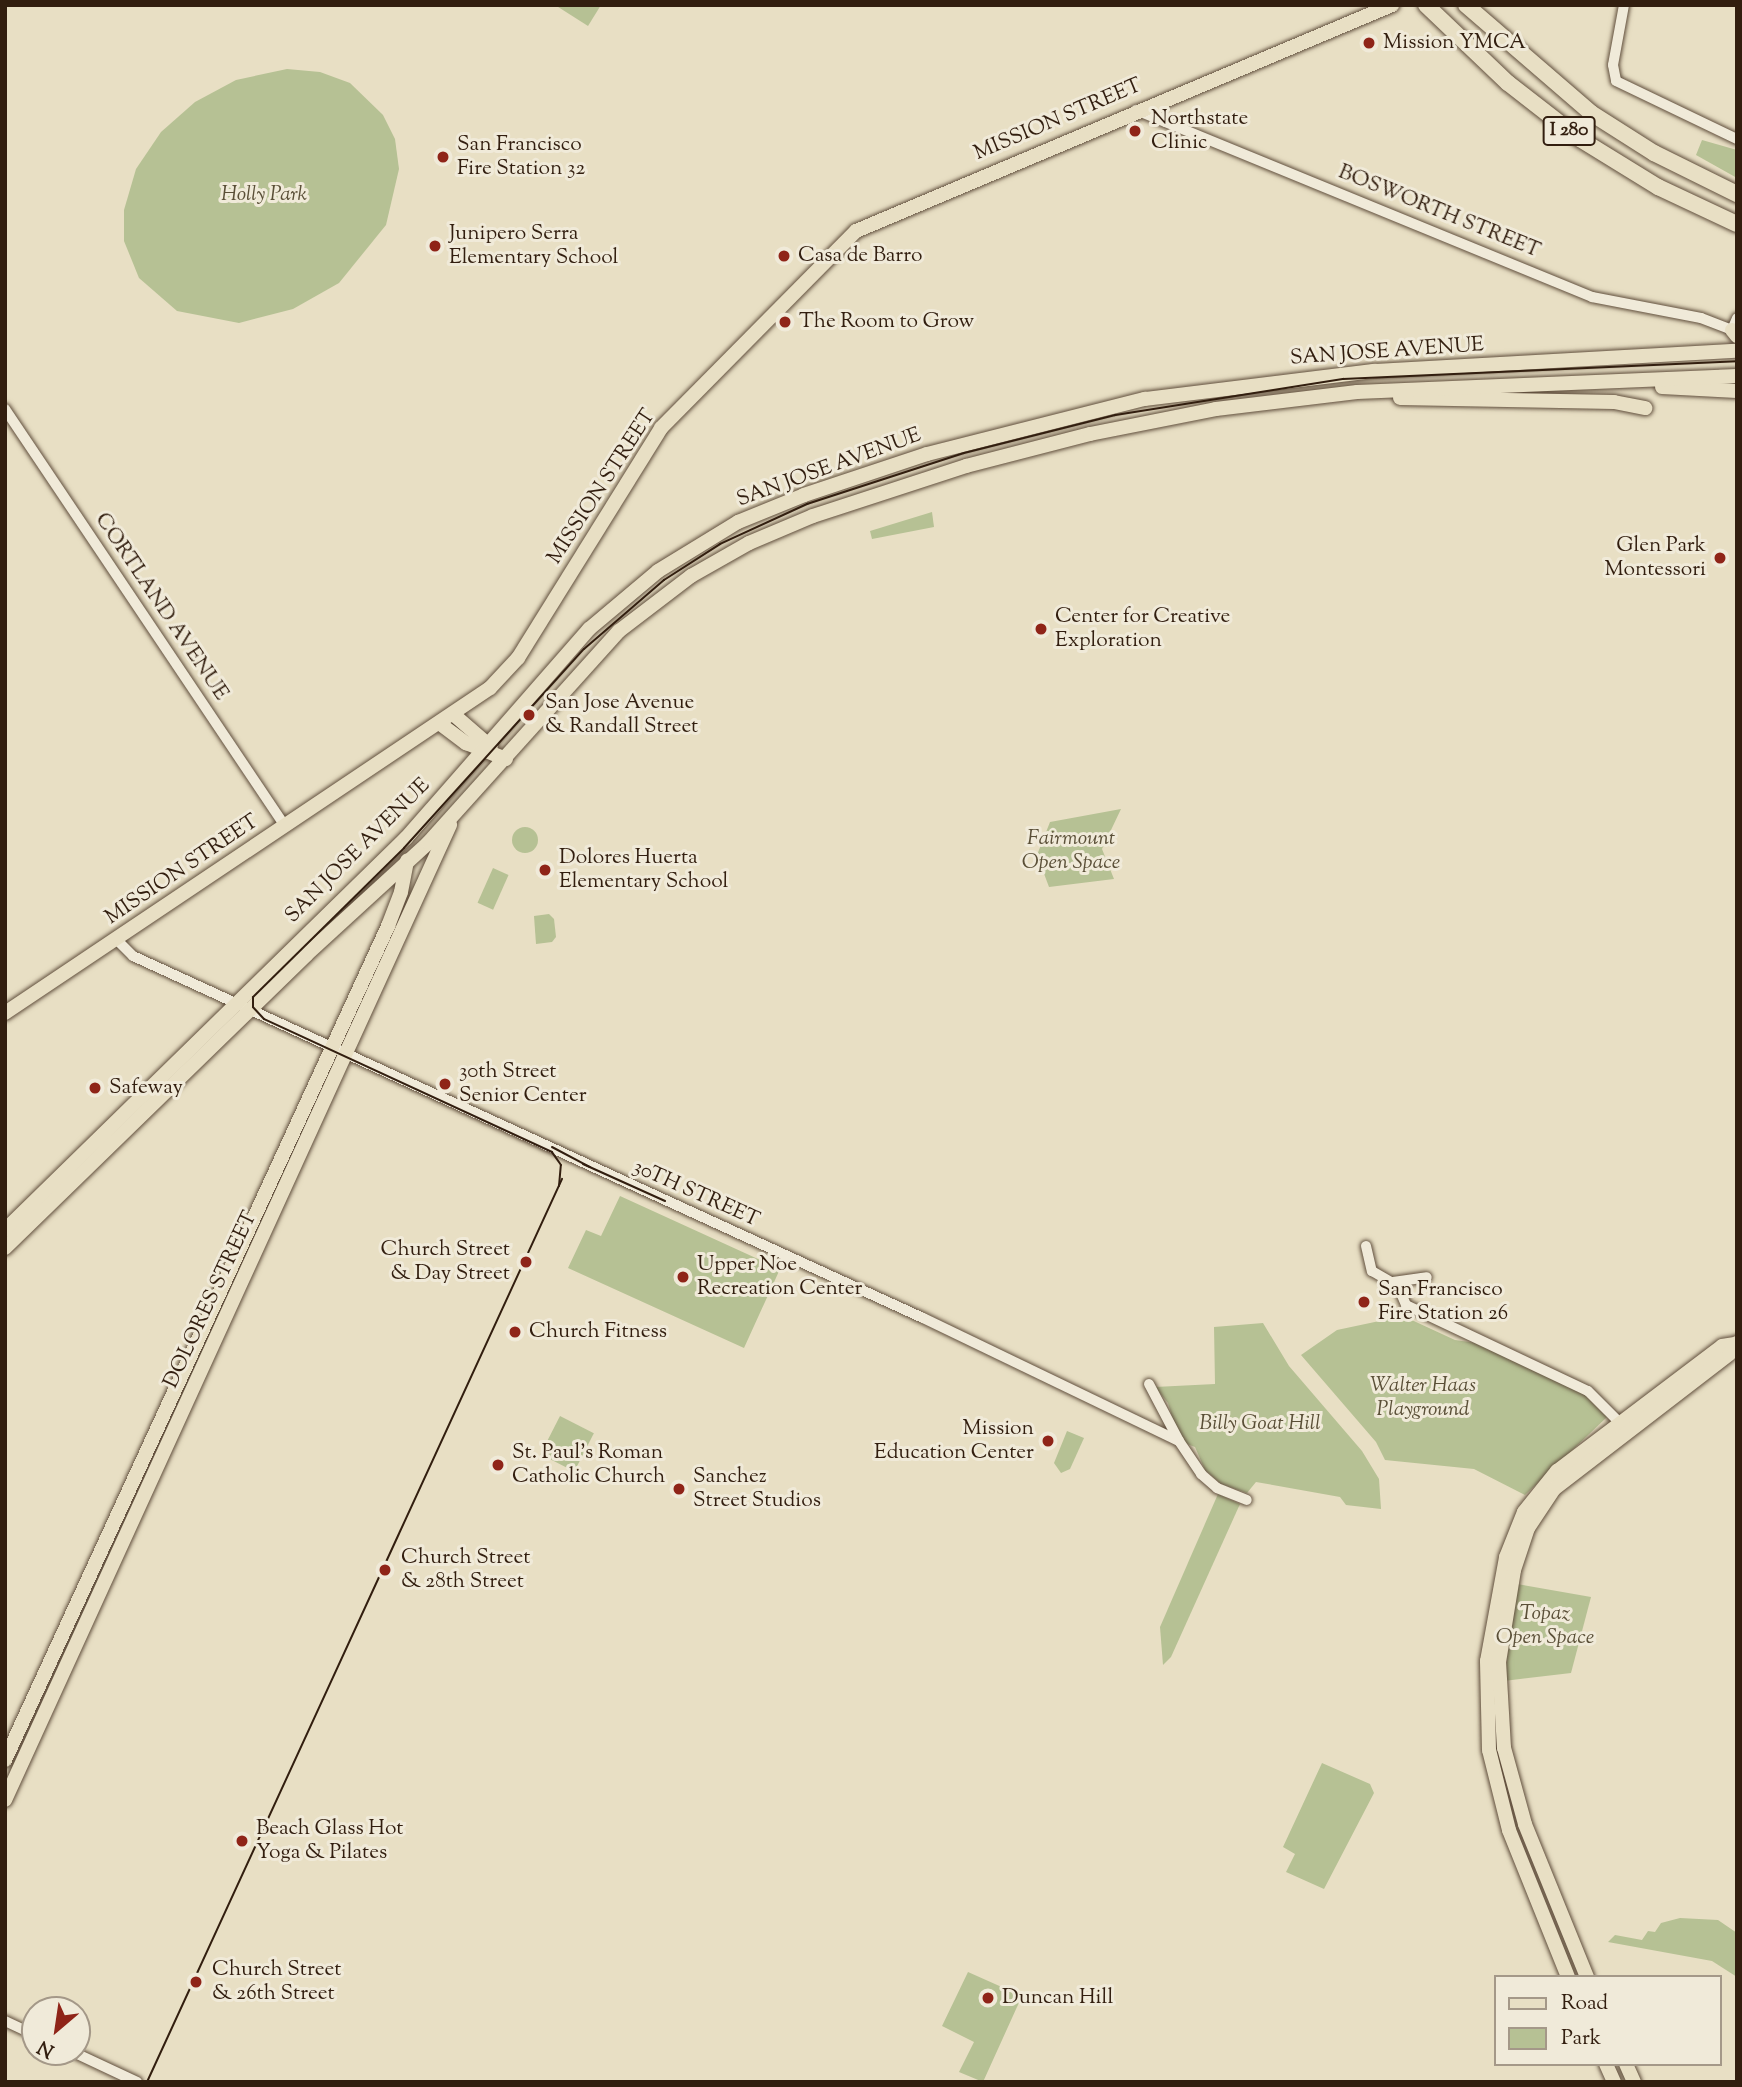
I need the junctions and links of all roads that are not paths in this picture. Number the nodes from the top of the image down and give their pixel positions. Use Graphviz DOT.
graph roads {
  1 [pos="1392,5"];
  2 [pos="1426,5"];
  3 [pos="1466,5"];
  4 [pos="1624,5"];
  5 [pos="1136,110"];
  6 [pos="1737,139"];
  7 [pos="1737,194"];
  8 [pos="1736,223"];
  9 [pos="1736,331"];
  10 [pos="1713,349"];
  11 [pos="1737,351"];
  12 [pos="1732,383"];
  13 [pos="1357,392"];
  14 [pos="1645,408"];
  15 [pos="5,409"];
  16 [pos="453,714"];
  17 [pos="439,723"];
  18 [pos="457,737"];
  19 [pos="484,746"];
  20 [pos="506,759"];
  21 [pos="462,773"];
  22 [pos="453,818"];
  23 [pos="419,823"];
  24 [pos="285,826"];
  25 [pos="407,864"];
  26 [pos="367,899"];
  27 [pos="388,926"];
  28 [pos="116,939"];
  29 [pos="375,951"];
  30 [pos="391,958"];
  31 [pos="235,1004"];
  32 [pos="249,1010"];
  33 [pos="5,1013"];
  34 [pos="331,1048"];
  35 [pos="347,1056"];
  36 [pos="5,1230"];
  37 [pos="1366,1246"];
  38 [pos="5,1248"];
  39 [pos="1427,1277"];
  40 [pos="1393,1282"];
  41 [pos="1736,1343"];
  42 [pos="1149,1384"];
  43 [pos="1620,1423"];
  44 [pos="1179,1441"];
  45 [pos="1247,1500"];
  46 [pos="5,1760"];
  47 [pos="10,1774"];
  48 [pos="5,1800"];
  49 [pos="1566,1975"];
  50 [pos="1586,1975"];
  51 [pos="5,2021"];
  52 [pos="21,2028"];
  53 [pos="91,2060"];
  54 [pos="1607,2066"];
  55 [pos="1627,2066"];
  56 [pos="137,2082"];
  57 [pos="1614,2082"];
  58 [pos="1634,2082"];
  1 -- 5 [label="main road, MISSION STREET"];
  2 -- 8 [label="highway, I 280"];
  3 -- 7 [label="highway, I 280"];
  4 -- 6 [label="street"];
  5 -- 9 [label="street, BOSWORTH STREET"];
  5 -- 16 [label="main road, MISSION STREET"];
  9 -- 10 [label="main road"];
  10 -- 11 [label="main road"];
  10 -- 19 [label="main road, SAN JOSE AVENUE"];
  12 -- 13 [label="main road, SAN JOSE AVENUE"];
  13 -- 14 [label="main road"];
  13 -- 20 [label="main road, SAN JOSE AVENUE"];
  15 -- 24 [label="street, CORTLAND AVENUE"];
  16 -- 17 [label="main road, MISSION STREET"];
  16 -- 19 [label="main road"];
  17 -- 18 [label="main road"];
  17 -- 24 [label="main road, MISSION STREET"];
  18 -- 19 [label="main road"];
  18 -- 21 [label="main road"];
  19 -- 20 [label="main road"];
  19 -- 21 [label="main road, SAN JOSE AVENUE"];
  20 -- 22 [label="main road, SAN JOSE AVENUE"];
  21 -- 23 [label="main road, SAN JOSE AVENUE"];
  22 -- 25 [label="main road, SAN JOSE AVENUE"];
  22 -- 30 [label="main road, DOLORES STREET"];
  23 -- 25 [label="main road, DOLORES STREET"];
  23 -- 31 [label="main road, SAN JOSE AVENUE"];
  24 -- 28 [label="main road, MISSION STREET"];
  25 -- 26 [label="main road, SAN JOSE AVENUE"];
  25 -- 27 [label="main road, DOLORES STREET"];
  26 -- 27 [label="main road"];
  26 -- 32 [label="main road, SAN JOSE AVENUE"];
  27 -- 29 [label="main road, DOLORES STREET"];
  28 -- 31 [label="street, 30TH STREET"];
  28 -- 33 [label="main road, MISSION STREET"];
  29 -- 30 [label="main road"];
  29 -- 34 [label="main road, DOLORES STREET"];
  30 -- 35 [label="main road, DOLORES STREET"];
  31 -- 32 [label="street, 30TH STREET"];
  31 -- 36 [label="main road, SAN JOSE AVENUE"];
  32 -- 34 [label="street, 30TH STREET"];
  32 -- 38 [label="main road, SAN JOSE AVENUE"];
  34 -- 35 [label="street, 30TH STREET"];
  34 -- 46 [label="main road, DOLORES STREET"];
  35 -- 44 [label="street, 30TH STREET"];
  35 -- 47 [label="main road, DOLORES STREET"];
  37 -- 40 [label="street"];
  39 -- 40 [label="street"];
  40 -- 43 [label="street"];
  41 -- 43 [label="main road"];
  41 -- 50 [label="main road"];
  42 -- 44 [label="street"];
  43 -- 49 [label="main road"];
  44 -- 45 [label="street"];
  47 -- 48 [label="main road, DOLORES STREET"];
  51 -- 52 [label="street"];
  53 -- 56 [label="street"];
  54 -- 57 [label="main road"];
  55 -- 58 [label="main road"];
}
